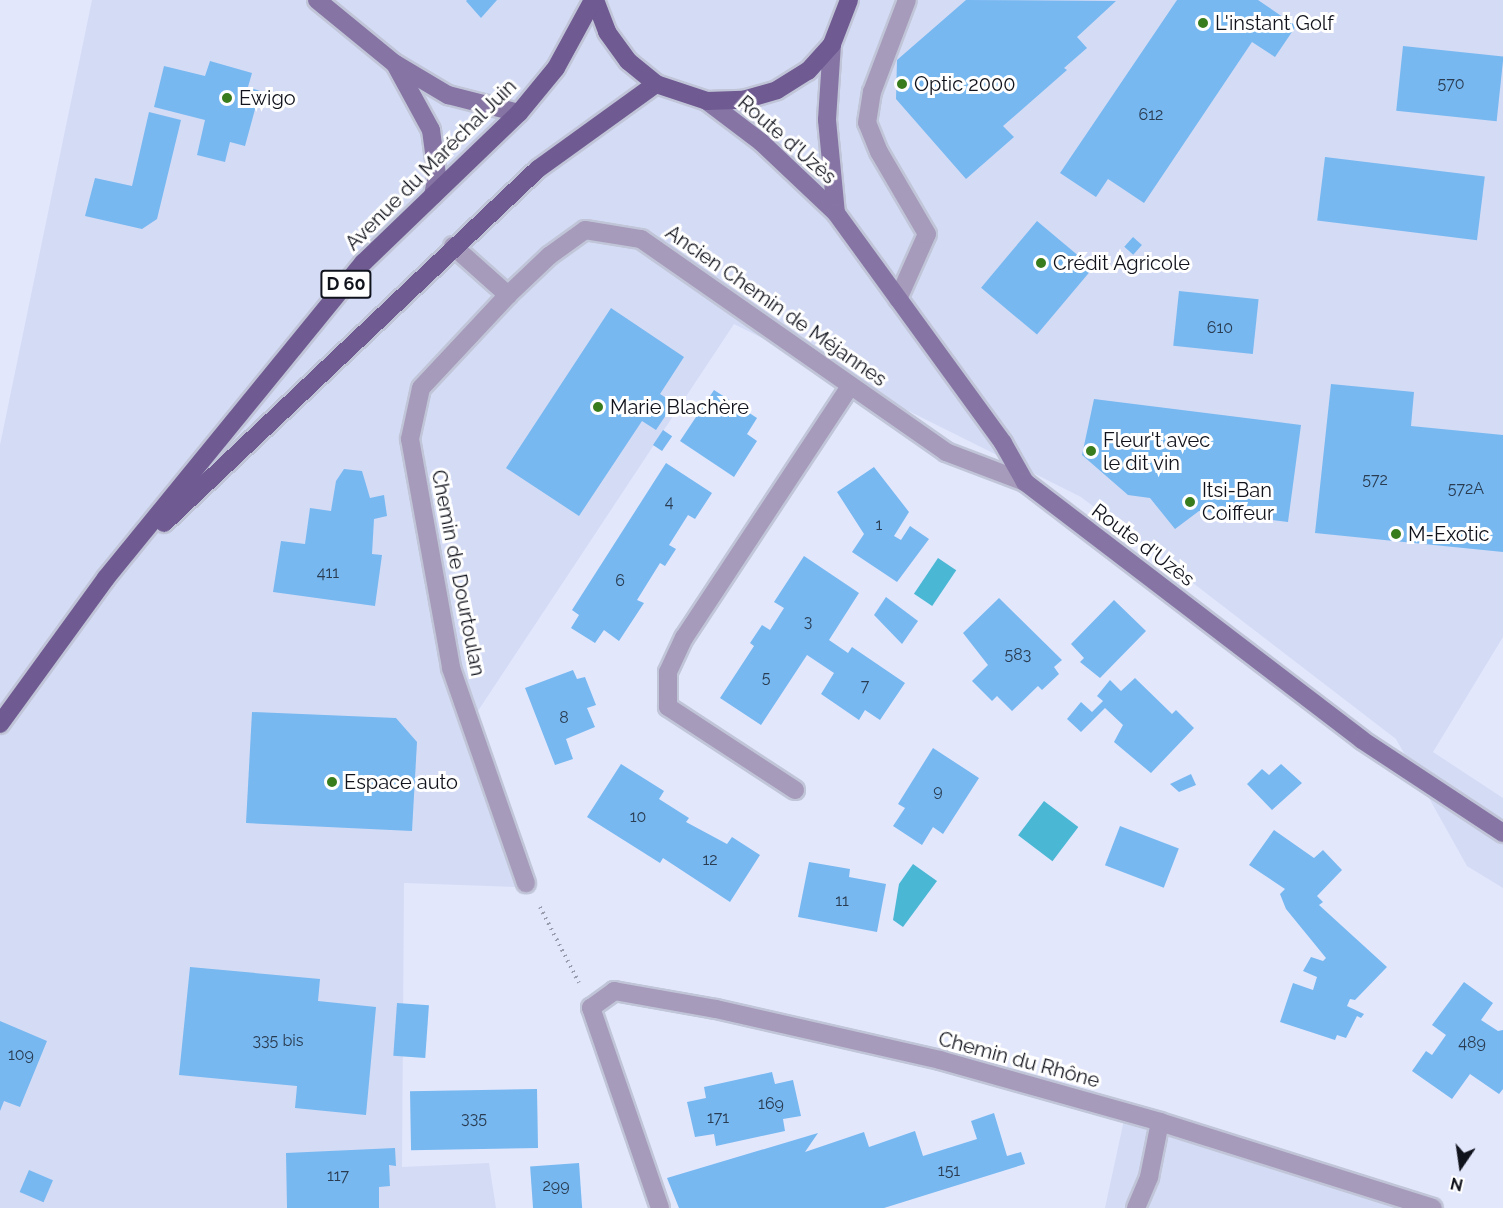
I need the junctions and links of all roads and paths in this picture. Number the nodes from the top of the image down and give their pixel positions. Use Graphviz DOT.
graph roads {
  1 [pos="317,0"];
  2 [pos="594,0"];
  3 [pos="849,0"];
  4 [pos="907,0"];
  5 [pos="832,44"];
  6 [pos="394,63"];
  7 [pos="656,84"];
  8 [pos="707,101"];
  9 [pos="519,112"];
  10 [pos="433,196"];
  11 [pos="836,213"];
  12 [pos="453,246"];
  13 [pos="508,295"];
  14 [pos="898,299"];
  15 [pos="850,386"];
  16 [pos="1024,482"];
  17 [pos="106,578"];
  18 [pos="0,724"];
  19 [pos="795,790"];
  20 [pos="1503,833"];
  21 [pos="526,883"];
  22 [pos="591,1008"];
  23 [pos="1160,1122"];
  24 [pos="660,1208"];
  25 [pos="1136,1208"];
  26 [pos="1433,1208"];
  1 -- 6 [label="main road"];
  2 -- 7 [label="main road"];
  2 -- 9 [label="main road, Avenue du Maréchal Juin / D 60"];
  3 -- 5 [label="main road"];
  4 -- 14 [label="street"];
  5 -- 8 [label="main road"];
  5 -- 11 [label="main road, Route d'Uzès"];
  6 -- 9 [label="main road"];
  6 -- 10 [label="main road"];
  7 -- 8 [label="main road"];
  7 -- 12 [label="main road, Avenue du Maréchal Juin / D 60"];
  8 -- 11 [label="main road, Route d'Uzès"];
  9 -- 10 [label="main road, Avenue du Maréchal Juin / D 60"];
  10 -- 17 [label="main road, Avenue du Maréchal Juin / D 60"];
  11 -- 14 [label="main road, Route d'Uzès"];
  12 -- 13 [label="street"];
  12 -- 17 [label="main road, Avenue du Maréchal Juin / D 60"];
  13 -- 15 [label="street, Ancien Chemin de Méjannes"];
  13 -- 21 [label="street, Chemin de Dourtoulan"];
  14 -- 16 [label="main road, Route d'Uzès"];
  15 -- 16 [label="street, Ancien Chemin de Méjannes"];
  15 -- 19 [label="street"];
  16 -- 20 [label="main road, Route d'Uzès"];
  17 -- 18 [label="main road, Avenue du Maréchal Juin / D 60"];
  21 -- 22 [label="path"];
  22 -- 23 [label="street, Chemin du Rhône"];
  22 -- 24 [label="street"];
  23 -- 25 [label="street"];
  23 -- 26 [label="street, Chemin du Rhône"];
}
